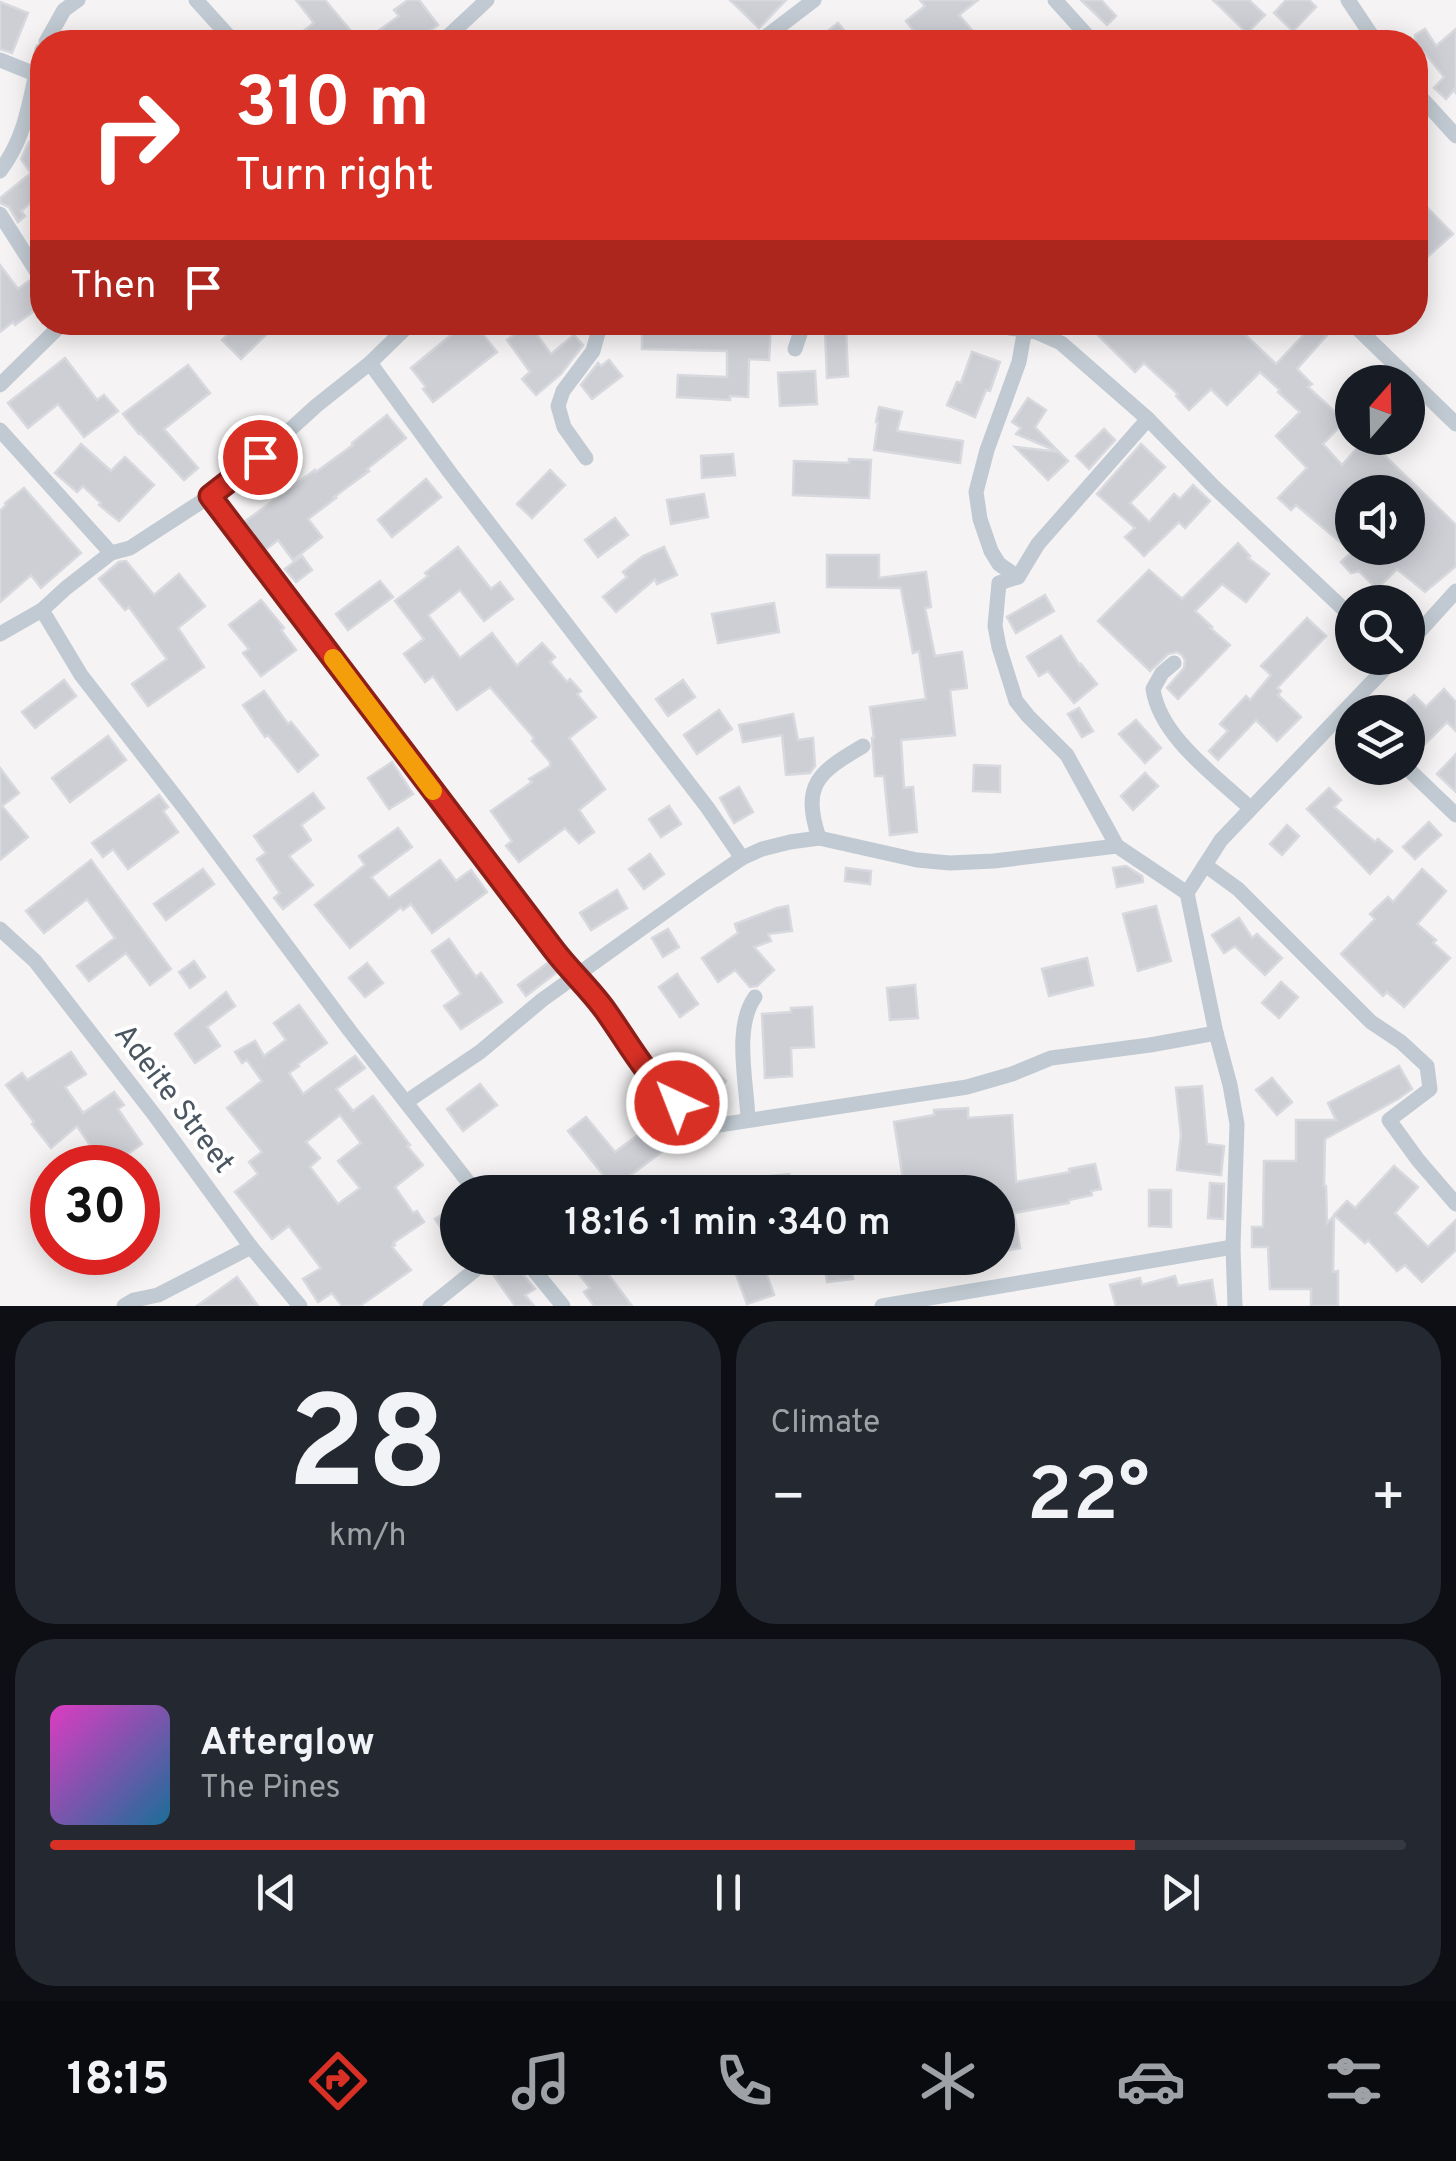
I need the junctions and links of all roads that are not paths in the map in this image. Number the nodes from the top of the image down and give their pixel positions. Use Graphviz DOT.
graph roads {
  1 [pos="78,0"];
  2 [pos="196,0"];
  3 [pos="814,0"];
  4 [pos="1055,0"];
  5 [pos="1348,0"];
  6 [pos="475,4"];
  7 [pos="53,30"];
  8 [pos="223,30"];
  9 [pos="452,30"];
  10 [pos="775,30"];
  11 [pos="1082,30"];
  12 [pos="1368,30"];
  13 [pos="0,60"];
  14 [pos="30,72"];
  15 [pos="30,103"];
  16 [pos="1428,105"];
  17 [pos="1456,136"];
  18 [pos="0,172"];
  19 [pos="0,214"];
  20 [pos="30,261"];
  21 [pos="51,335"];
  22 [pos="399,335"];
  23 [pos="598,335"];
  24 [pos="799,335"];
  25 [pos="1024,335"];
  26 [pos="1046,335"];
  27 [pos="1364,335"];
  28 [pos="794,350"];
  29 [pos="370,363"];
  30 [pos="0,386"];
  31 [pos="1148,419"];
  32 [pos="1456,424"];
  33 [pos="0,430"];
  34 [pos="586,458"];
  35 [pos="210,496"];
  36 [pos="111,553"];
  37 [pos="1018,577"];
  38 [pos="1456,592"];
  39 [pos="1335,601"];
  40 [pos="42,610"];
  41 [pos="1425,626"];
  42 [pos="0,634"];
  43 [pos="1174,663"];
  44 [pos="1380,675"];
  45 [pos="1363,695"];
  46 [pos="1335,726"];
  47 [pos="863,746"];
  48 [pos="1425,785"];
  49 [pos="1250,808"];
  50 [pos="1456,815"];
  51 [pos="818,838"];
  52 [pos="1117,846"];
  53 [pos="742,858"];
  54 [pos="1205,865"];
  55 [pos="1187,893"];
  56 [pos="0,929"];
  57 [pos="575,977"];
  58 [pos="755,998"];
  59 [pos="1216,1033"];
  60 [pos="406,1102"];
  61 [pos="748,1120"];
  62 [pos="463,1175"];
  63 [pos="1456,1204"];
  64 [pos="251,1247"];
  65 [pos="1233,1247"];
  66 [pos="469,1275"];
  67 [pos="538,1275"];
  68 [pos="124,1306"];
  69 [pos="300,1306"];
  70 [pos="430,1306"];
  71 [pos="563,1306"];
  72 [pos="882,1306"];
  73 [pos="1235,1306"];
  1 -- 7 [label="street"];
  2 -- 8 [label="street"];
  3 -- 10 [label="street"];
  4 -- 11 [label="street"];
  5 -- 12 [label="street"];
  6 -- 9 [label="street"];
  13 -- 14 [label="street"];
  15 -- 18 [label="street"];
  16 -- 17 [label="street"];
  19 -- 20 [label="street"];
  21 -- 30 [label="street"];
  22 -- 29 [label="street"];
  23 -- 34 [label="street"];
  24 -- 28 [label="street"];
  25 -- 37 [label="street"];
  26 -- 31 [label="street"];
  27 -- 32 [label="street"];
  29 -- 35 [label="street"];
  29 -- 53 [label="street"];
  31 -- 37 [label="street"];
  31 -- 39 [label="street"];
  33 -- 36 [label="street"];
  35 -- 36 [label="street"];
  35 -- 57 [label="street"];
  36 -- 40 [label="street"];
  37 -- 52 [label="street"];
  38 -- 41 [label="street"];
  40 -- 42 [label="street"];
  40 -- 60 [label="street"];
  43 -- 49 [label="street"];
  44 -- 45 [label="street"];
  46 -- 49 [label="street"];
  47 -- 51 [label="street"];
  48 -- 50 [label="street"];
  49 -- 54 [label="street"];
  51 -- 52 [label="street"];
  51 -- 53 [label="street"];
  52 -- 55 [label="street"];
  53 -- 57 [label="street"];
  54 -- 55 [label="street"];
  54 -- 63 [label="street"];
  55 -- 59 [label="street"];
  56 -- 64 [label="street, Adeite Street"];
  57 -- 60 [label="street"];
  57 -- 61 [label="street"];
  58 -- 61 [label="street"];
  59 -- 61 [label="street"];
  59 -- 65 [label="street"];
  60 -- 62 [label="street"];
  64 -- 68 [label="street"];
  64 -- 69 [label="street, Adeite Street"];
  65 -- 72 [label="street"];
  65 -- 73 [label="street"];
  66 -- 70 [label="street"];
  67 -- 71 [label="street"];
}
